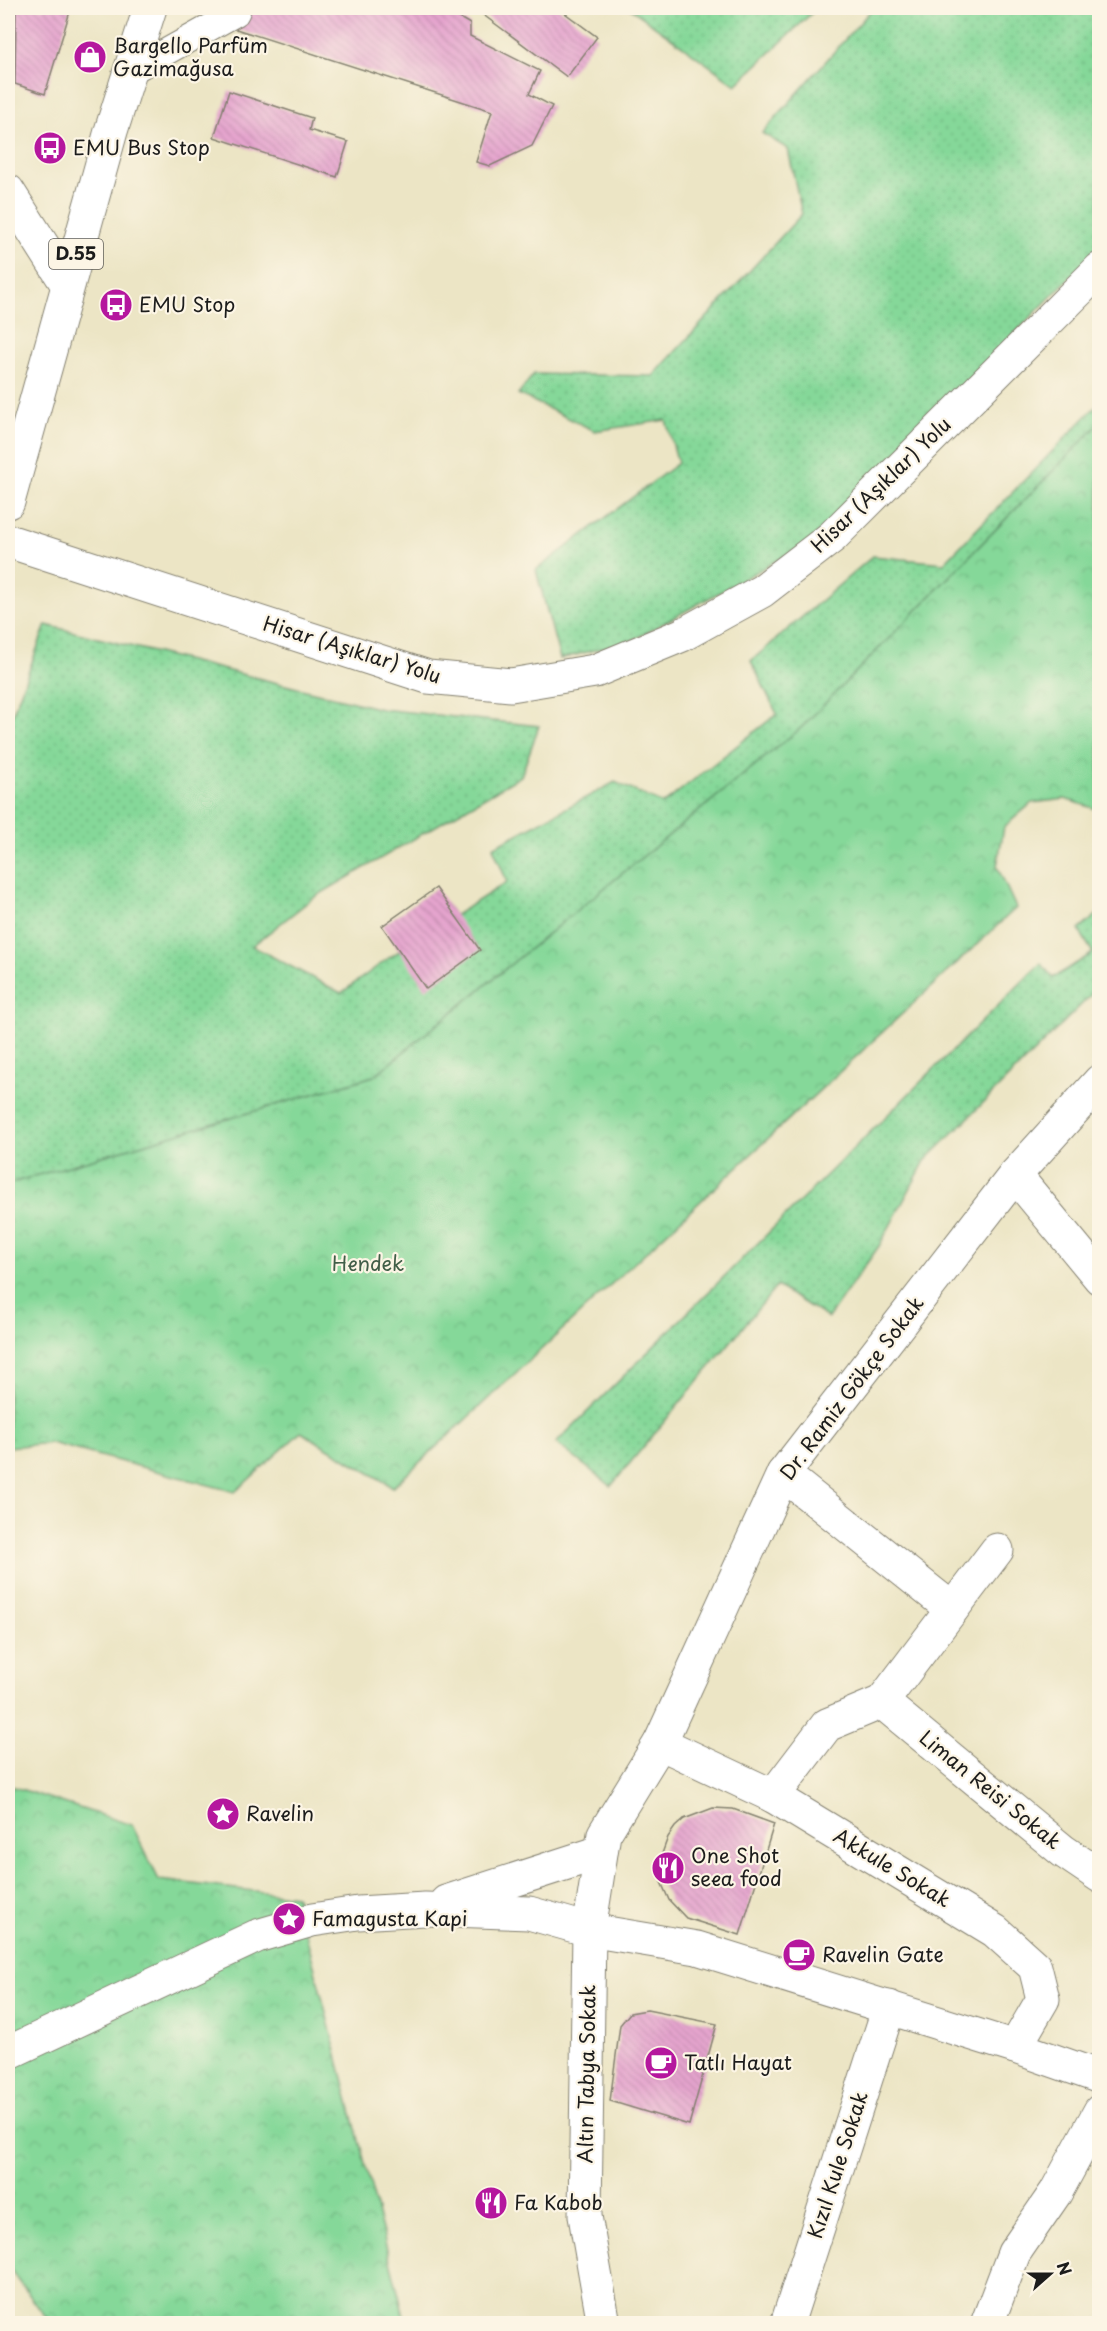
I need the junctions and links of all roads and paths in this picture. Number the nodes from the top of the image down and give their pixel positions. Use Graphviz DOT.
graph roads {
  1 [pos="150,8"];
  2 [pos="238,8"];
  3 [pos="128,73"];
  4 [pos="8,191"];
  5 [pos="1100,269"];
  6 [pos="68,284"];
  7 [pos="8,502"];
  8 [pos="8,541"];
  9 [pos="1100,1081"];
  10 [pos="1016,1174"];
  11 [pos="1100,1278"];
  12 [pos="783,1474"];
  13 [pos="997,1550"];
  14 [pos="952,1609"];
  15 [pos="882,1702"];
  16 [pos="660,1743"];
  17 [pos="773,1796"];
  18 [pos="601,1852"];
  19 [pos="1100,1876"];
  20 [pos="424,1909"];
  21 [pos="589,1930"];
  22 [pos="889,2007"];
  23 [pos="1015,2047"];
  24 [pos="8,2053"];
  25 [pos="1100,2077"];
  26 [pos="1100,2111"];
  27 [pos="604,2324"];
  28 [pos="787,2324"];
  29 [pos="987,2324"];
  1 -- 3 [label="street, D.55"];
  2 -- 3 [label="lane"];
  3 -- 6 [label="street, D.55"];
  4 -- 6 [label="street"];
  5 -- 8 [label="street, Hisar (Aşıklar) Yolu"];
  6 -- 7 [label="street, D.55"];
  9 -- 10 [label="street, Dr. Ramiz Gökçe Sokak"];
  10 -- 11 [label="street"];
  10 -- 12 [label="street, Dr. Ramiz Gökçe Sokak"];
  12 -- 14 [label="street"];
  12 -- 16 [label="street, Dr. Ramiz Gökçe Sokak"];
  13 -- 14 [label="street"];
  14 -- 15 [label="street"];
  15 -- 17 [label="street"];
  15 -- 19 [label="street, Liman Reisi Sokak"];
  16 -- 17 [label="street, Akkule Sokak"];
  16 -- 18 [label="street, Dr. Ramiz Gökçe Sokak"];
  17 -- 23 [label="street, Akkule Sokak"];
  18 -- 20 [label="street"];
  18 -- 21 [label="street, Dr. Ramiz Gökçe Sokak"];
  20 -- 21 [label="street"];
  20 -- 24 [label="street"];
  21 -- 22 [label="street"];
  21 -- 27 [label="street, Altın Tabya Sokak"];
  22 -- 23 [label="street"];
  22 -- 28 [label="street, Kızıl Kule Sokak"];
  23 -- 25 [label="street"];
  26 -- 29 [label="street"];
}
